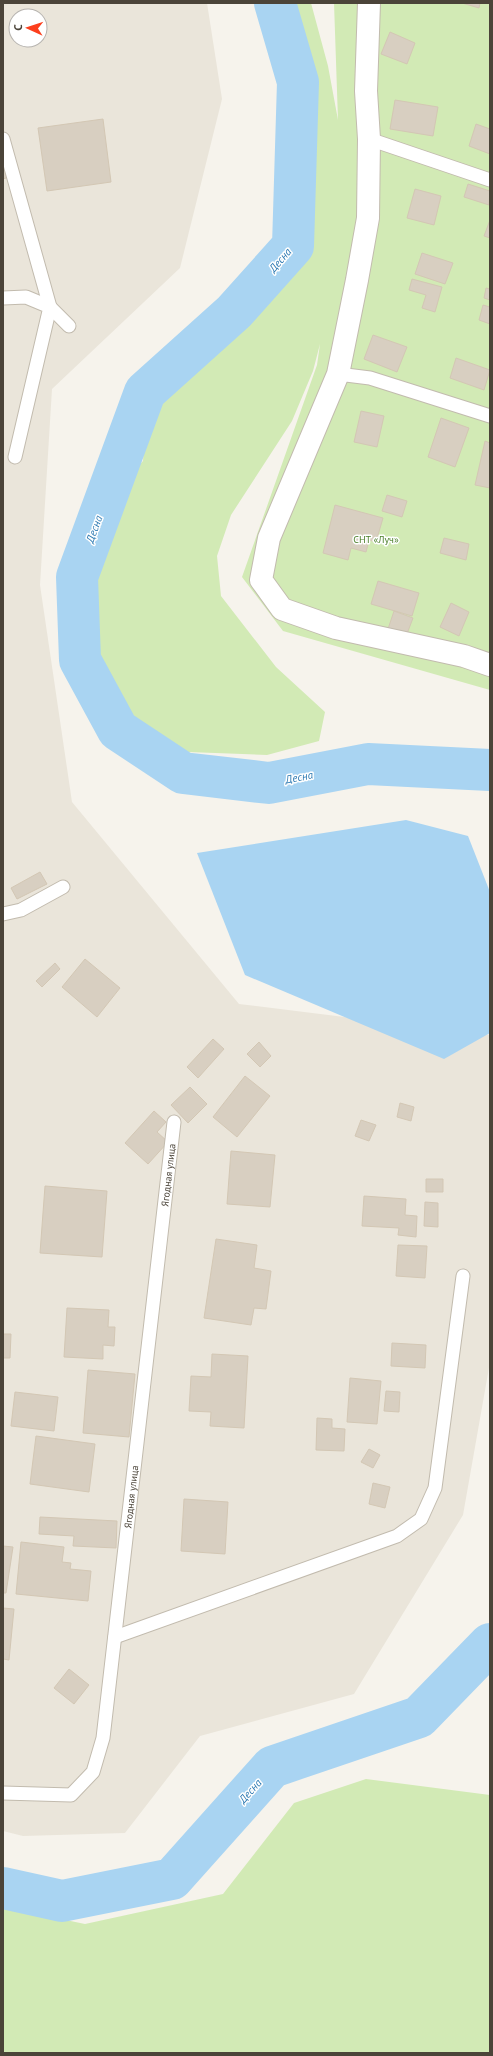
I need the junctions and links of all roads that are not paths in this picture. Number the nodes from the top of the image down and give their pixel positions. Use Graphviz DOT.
graph roads {
  1 [pos="369,3"];
  2 [pos="3,139"];
  3 [pos="369,139"];
  4 [pos="490,180"];
  5 [pos="3,298"];
  6 [pos="50,307"];
  7 [pos="69,326"];
  8 [pos="338,374"];
  9 [pos="490,416"];
  10 [pos="15,457"];
  11 [pos="490,664"];
  12 [pos="63,887"];
  13 [pos="3,914"];
  14 [pos="174,1122"];
  15 [pos="463,1276"];
  16 [pos="115,1637"];
  17 [pos="3,1794"];
  1 -- 3 [label="street"];
  2 -- 6 [label="lane"];
  3 -- 4 [label="lane"];
  3 -- 8 [label="street"];
  5 -- 6 [label="lane"];
  6 -- 7 [label="lane"];
  6 -- 10 [label="lane"];
  8 -- 9 [label="lane"];
  8 -- 11 [label="street"];
  12 -- 13 [label="lane"];
  14 -- 16 [label="lane, Ягодная улица"];
  15 -- 16 [label="lane"];
  16 -- 17 [label="lane, Ягодная улица"];
}
